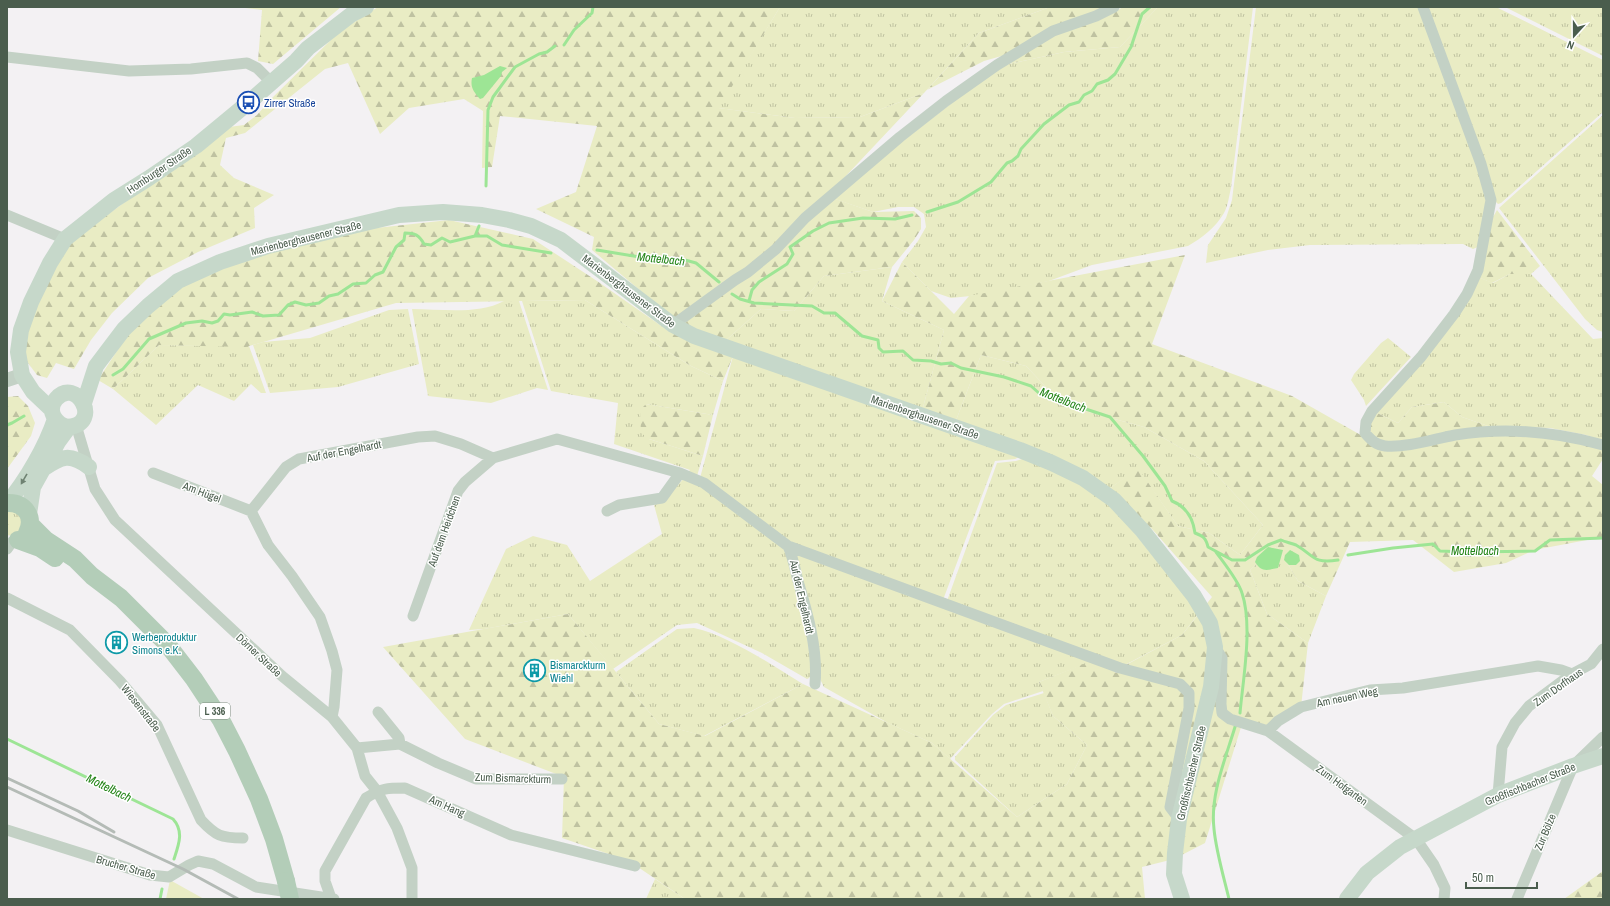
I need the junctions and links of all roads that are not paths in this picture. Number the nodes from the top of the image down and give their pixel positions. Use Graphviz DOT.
graph roads {
  1 [pos="366,7"];
  2 [pos="1114,7"];
  3 [pos="1424,7"];
  4 [pos="7,57"];
  5 [pos="271,82"];
  6 [pos="7,215"];
  7 [pos="65,239"];
  8 [pos="673,325"];
  9 [pos="96,366"];
  10 [pos="18,379"];
  11 [pos="84,403"];
  12 [pos="63,412"];
  13 [pos="1603,445"];
  14 [pos="493,458"];
  15 [pos="89,467"];
  16 [pos="42,470"];
  17 [pos="153,473"];
  18 [pos="680,473"];
  19 [pos="7,502"];
  20 [pos="251,511"];
  21 [pos="607,511"];
  22 [pos="30,519"];
  23 [pos="11,543"];
  24 [pos="788,546"];
  25 [pos="92,576"];
  26 [pos="7,598"];
  27 [pos="413,616"];
  28 [pos="1215,647"];
  29 [pos="1603,649"];
  30 [pos="1603,660"];
  31 [pos="1591,664"];
  32 [pos="1572,674"];
  33 [pos="815,684"];
  34 [pos="378,712"];
  35 [pos="332,717"];
  36 [pos="1268,731"];
  37 [pos="1603,737"];
  38 [pos="400,744"];
  39 [pos="357,748"];
  40 [pos="1603,756"];
  41 [pos="1573,766"];
  42 [pos="562,779"];
  43 [pos="377,791"];
  44 [pos="1498,795"];
  45 [pos="1179,819"];
  46 [pos="7,830"];
  47 [pos="243,838"];
  48 [pos="1416,839"];
  49 [pos="635,866"];
  50 [pos="332,898"];
  51 [pos="290,899"];
  52 [pos="412,899"];
  53 [pos="1182,899"];
  54 [pos="1347,899"];
  55 [pos="1444,899"];
  56 [pos="1517,899"];
  1 -- 5 [label="main road, Homburger Straße"];
  2 -- 8 [label="street"];
  3 -- 13 [label="street"];
  4 -- 5 [label="street"];
  5 -- 7 [label="main road, Homburger Straße"];
  6 -- 7 [label="street"];
  7 -- 10 [label="main road, Homburger Straße"];
  8 -- 9 [label="main road, Marienberghausener Straße"];
  8 -- 28 [label="main road, Marienberghausener Straße"];
  9 -- 11 [label="main road, Marienberghausener Straße"];
  9 -- 12 [label="main road"];
  10 -- 12 [label="main road, Homburger Straße"];
  11 -- 12 [label="main road, Homburger Straße"];
  11 -- 12 [label="main road, Marienberghausener Straße"];
  12 -- 15 [label="street, Dörner Straße"];
  12 -- 16 [label="main road"];
  12 -- 19 [label="main road, one-way"];
  14 -- 18 [label="street, Auf der Engelhardt"];
  14 -- 20 [label="street, Auf der Engelhardt"];
  14 -- 27 [label="street, Auf dem Heidchen"];
  15 -- 16 [label="main road"];
  15 -- 35 [label="street, Dörner Straße"];
  16 -- 22 [label="main road"];
  17 -- 20 [label="street, Am Hügel"];
  18 -- 21 [label="street"];
  18 -- 24 [label="street, Auf der Engelhardt"];
  19 -- 22 [label="main road, L 336"];
  20 -- 35 [label="street"];
  22 -- 23 [label="main road, L 336"];
  22 -- 25 [label="main road, L 336"];
  23 -- 25 [label="main road, L 336"];
  24 -- 33 [label="street, Auf der Engelhardt"];
  24 -- 45 [label="street"];
  25 -- 51 [label="main road, L 336, bridge"];
  26 -- 47 [label="street, Wiesenstraße"];
  28 -- 36 [label="street"];
  28 -- 45 [label="main road, Großfischbacher Straße"];
  29 -- 31 [label="street, Zum Dorfhaus"];
  30 -- 31 [label="street"];
  31 -- 32 [label="street, Zum Dorfhaus"];
  32 -- 36 [label="street, Am neuen Weg"];
  32 -- 44 [label="street, Zum Dorfhaus"];
  34 -- 38 [label="street"];
  35 -- 39 [label="street, Dörner Straße"];
  36 -- 48 [label="street, Zum Hofgarten"];
  37 -- 41 [label="street"];
  38 -- 39 [label="street"];
  38 -- 42 [label="street, Zum Bismarckturm"];
  39 -- 43 [label="street, Dörner Straße"];
  40 -- 41 [label="main road, Großfischbacher Straße"];
  41 -- 44 [label="main road, Großfischbacher Straße"];
  41 -- 56 [label="street, Zur Bölze"];
  43 -- 49 [label="street, Am Hang"];
  43 -- 50 [label="street"];
  43 -- 52 [label="street, Dörner Straße"];
  44 -- 48 [label="main road, Großfischbacher Straße"];
  45 -- 53 [label="main road, Großfischbacher Straße"];
  46 -- 50 [label="street, Brucher Straße"];
  48 -- 54 [label="main road, Großfischbacher Straße"];
  48 -- 55 [label="street"];
}
